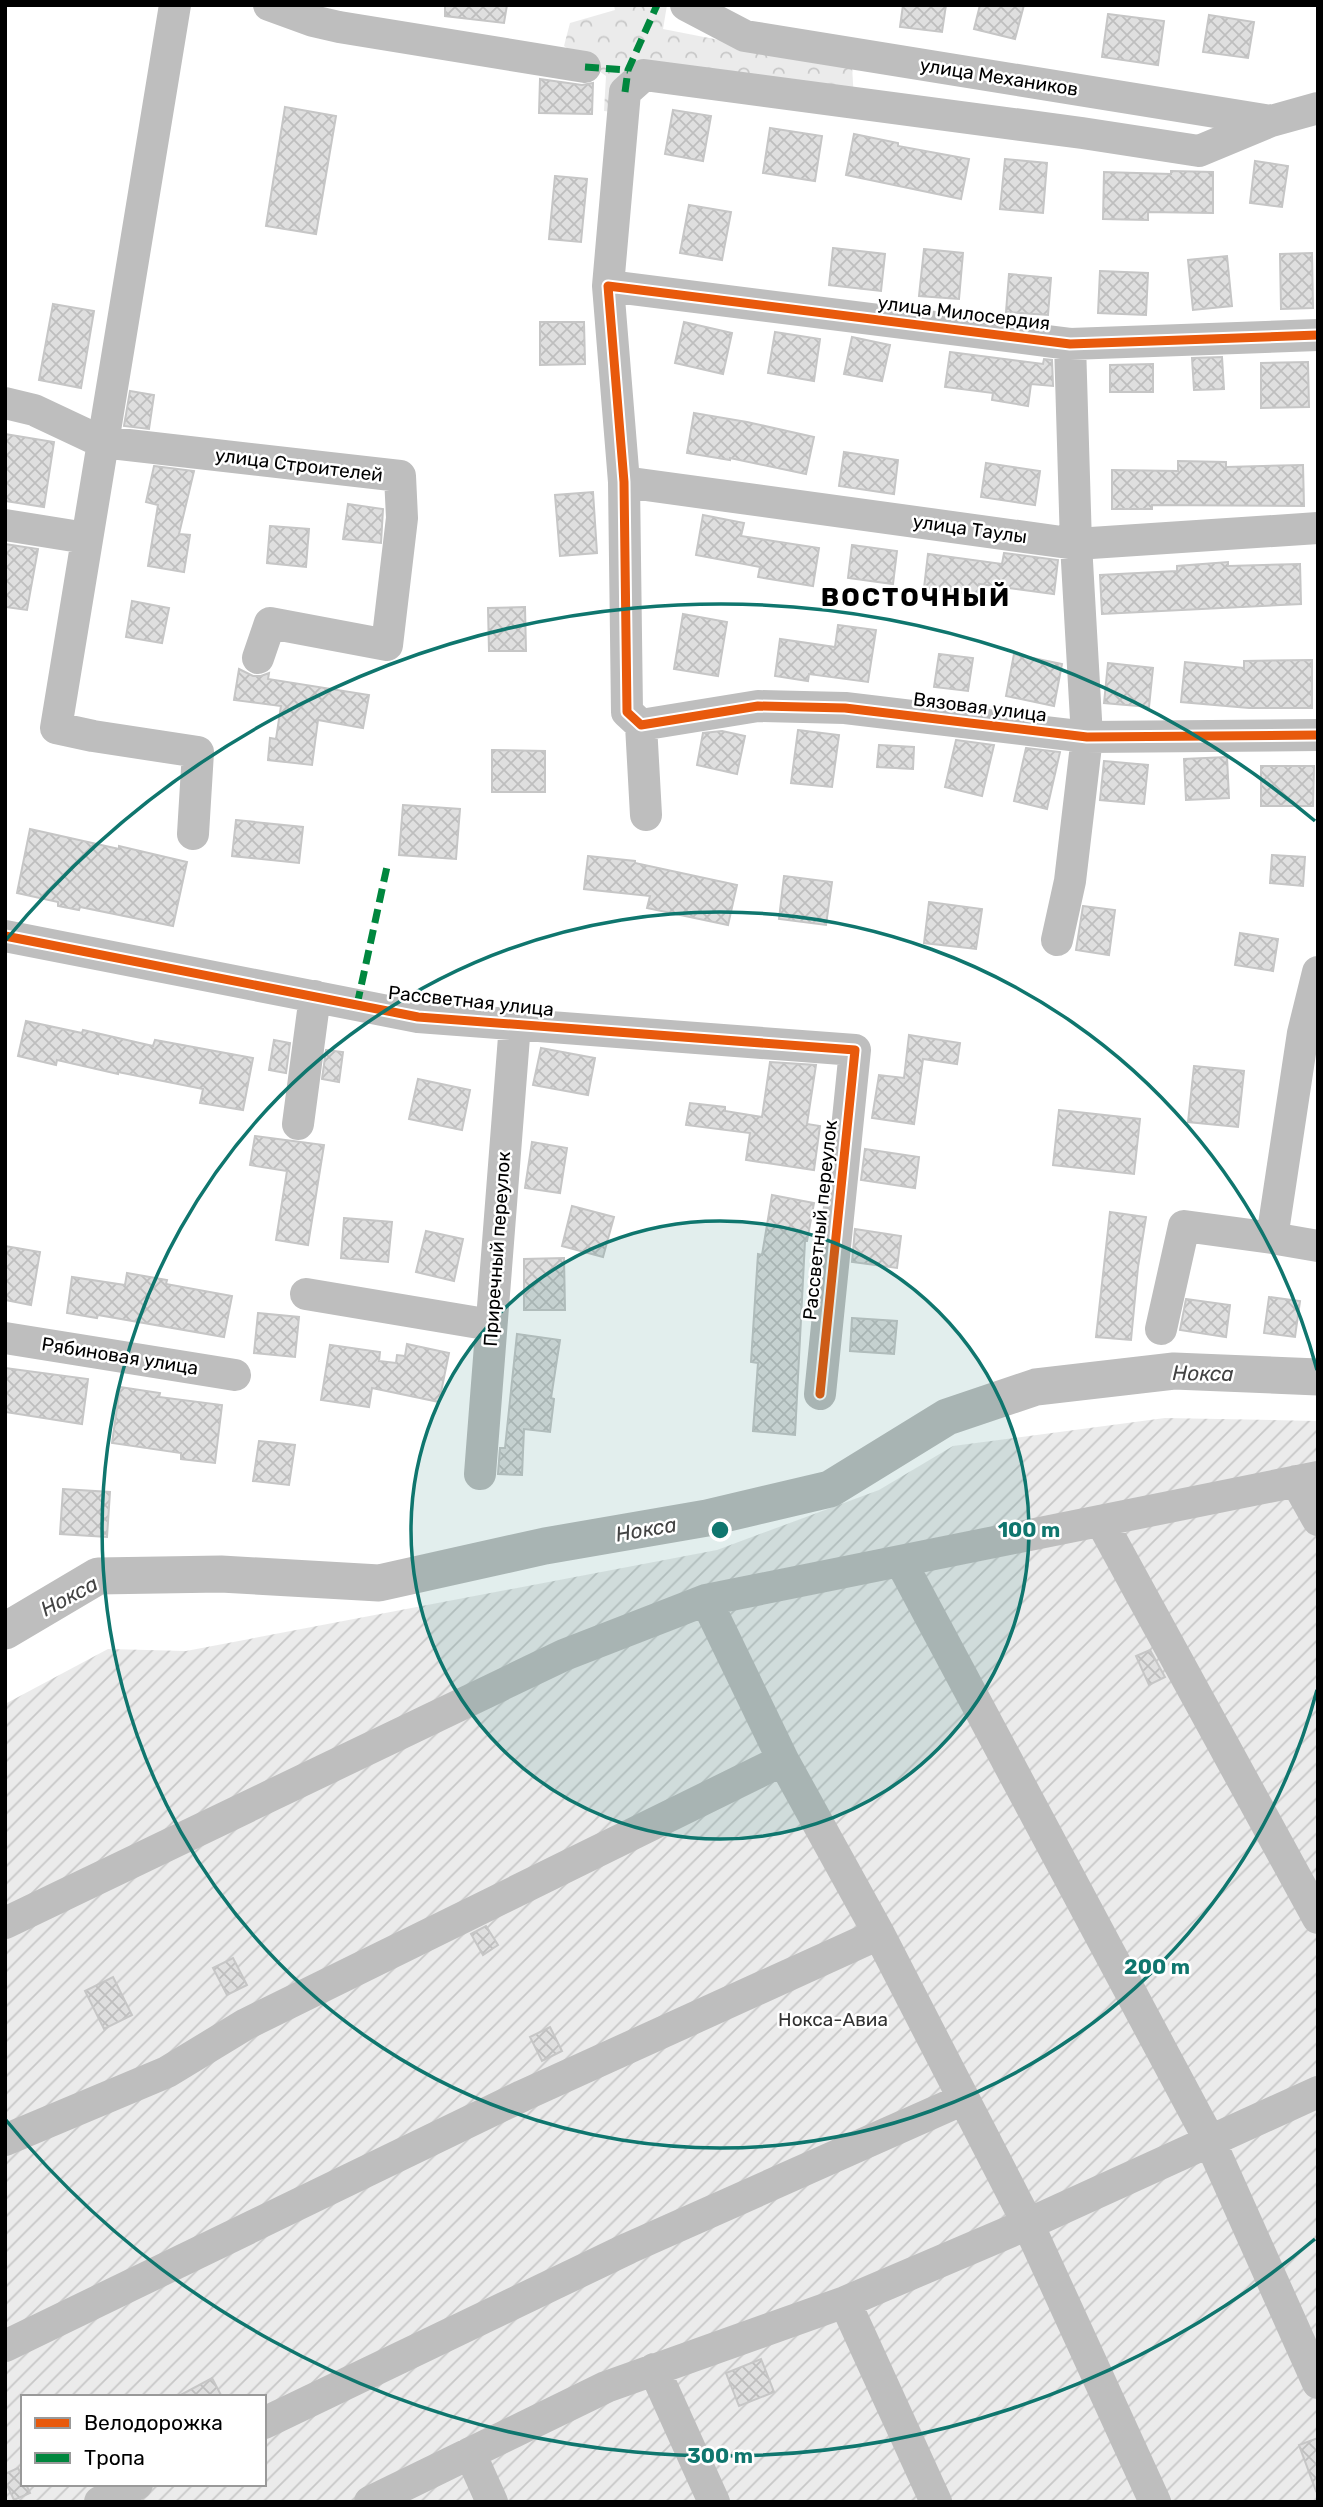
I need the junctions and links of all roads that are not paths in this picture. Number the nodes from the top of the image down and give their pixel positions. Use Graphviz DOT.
graph roads {
  1 [pos="175,5"];
  2 [pos="269,5"];
  3 [pos="686,5"];
  4 [pos="585,67"];
  5 [pos="1318,108"];
  6 [pos="1271,121"];
  7 [pos="608,286"];
  8 [pos="1318,335"];
  9 [pos="1070,344"];
  10 [pos="5,403"];
  11 [pos="102,442"];
  12 [pos="624,482"];
  13 [pos="5,525"];
  14 [pos="1318,528"];
  15 [pos="86,538"];
  16 [pos="1076,544"];
  17 [pos="258,658"];
  18 [pos="640,724"];
  19 [pos="1318,735"];
  20 [pos="1087,737"];
  21 [pos="646,815"];
  22 [pos="193,834"];
  23 [pos="5,936"];
  24 [pos="1057,940"];
  25 [pos="1318,972"];
  26 [pos="315,996"];
  27 [pos="515,1024"];
  28 [pos="1310,1033"];
  29 [pos="855,1050"];
  30 [pos="298,1124"];
  31 [pos="1272,1238"];
  32 [pos="1318,1246"];
  33 [pos="306,1294"];
  34 [pos="491,1325"];
  35 [pos="1161,1329"];
  36 [pos="5,1338"];
  37 [pos="235,1375"];
  38 [pos="820,1395"];
  39 [pos="480,1474"];
  40 [pos="1307,1479"];
  41 [pos="1318,1520"];
  42 [pos="1101,1521"];
  43 [pos="901,1562"];
  44 [pos="706,1600"];
  45 [pos="783,1760"];
  46 [pos="1318,1918"];
  47 [pos="5,1923"];
  48 [pos="878,1934"];
  49 [pos="1318,2092"];
  50 [pos="964,2099"];
  51 [pos="5,2140"];
  52 [pos="1210,2141"];
  53 [pos="1028,2224"];
  54 [pos="845,2302"];
  55 [pos="5,2346"];
  56 [pos="654,2369"];
  57 [pos="1318,2383"];
  58 [pos="266,2422"];
  59 [pos="470,2453"];
  60 [pos="133,2486"];
  61 [pos="100,2502"];
  62 [pos="370,2502"];
  63 [pos="492,2502"];
  64 [pos="715,2502"];
  65 [pos="936,2502"];
  66 [pos="1155,2502"];
  1 -- 11 [label="street"];
  2 -- 4 [label="street"];
  3 -- 6 [label="street, улица Механиков"];
  5 -- 6 [label="street, улица Механиков"];
  6 -- 7 [label="street"];
  7 -- 9 [label="street, улица Милосердия"];
  7 -- 12 [label="street"];
  8 -- 9 [label="street, улица Милосердия"];
  9 -- 16 [label="street"];
  10 -- 11 [label="street, улица Строителей"];
  11 -- 15 [label="street"];
  11 -- 17 [label="street, улица Строителей"];
  12 -- 16 [label="street, улица Таулы"];
  12 -- 18 [label="street"];
  13 -- 15 [label="street"];
  14 -- 16 [label="street, улица Таулы"];
  15 -- 22 [label="street"];
  16 -- 20 [label="street"];
  18 -- 20 [label="street, Вязовая улица"];
  18 -- 21 [label="street"];
  19 -- 20 [label="street, Вязовая улица"];
  20 -- 24 [label="street"];
  23 -- 26 [label="street, Рассветная улица"];
  25 -- 28 [label="street"];
  26 -- 27 [label="street, Рассветная улица"];
  26 -- 30 [label="street"];
  27 -- 29 [label="street, Рассветная улица"];
  27 -- 34 [label="street, Приречный переулок"];
  28 -- 31 [label="street"];
  29 -- 38 [label="street, Рассветный переулок"];
  31 -- 32 [label="street"];
  31 -- 35 [label="street"];
  33 -- 34 [label="street"];
  34 -- 39 [label="street, Приречный переулок"];
  36 -- 37 [label="street, Рябиновая улица"];
  40 -- 41 [label="street"];
  40 -- 42 [label="street"];
  42 -- 43 [label="street"];
  42 -- 46 [label="street"];
  43 -- 44 [label="street"];
  43 -- 52 [label="street"];
  44 -- 45 [label="street"];
  44 -- 47 [label="street"];
  45 -- 48 [label="street"];
  45 -- 51 [label="street"];
  48 -- 50 [label="street"];
  48 -- 55 [label="street"];
  49 -- 52 [label="street"];
  50 -- 53 [label="street"];
  50 -- 58 [label="street"];
  52 -- 53 [label="street"];
  52 -- 57 [label="street"];
  53 -- 54 [label="street"];
  53 -- 66 [label="street"];
  54 -- 56 [label="street"];
  54 -- 65 [label="street"];
  56 -- 59 [label="street"];
  56 -- 64 [label="street"];
  59 -- 62 [label="street"];
  59 -- 63 [label="street"];
  60 -- 61 [label="street"];
}
